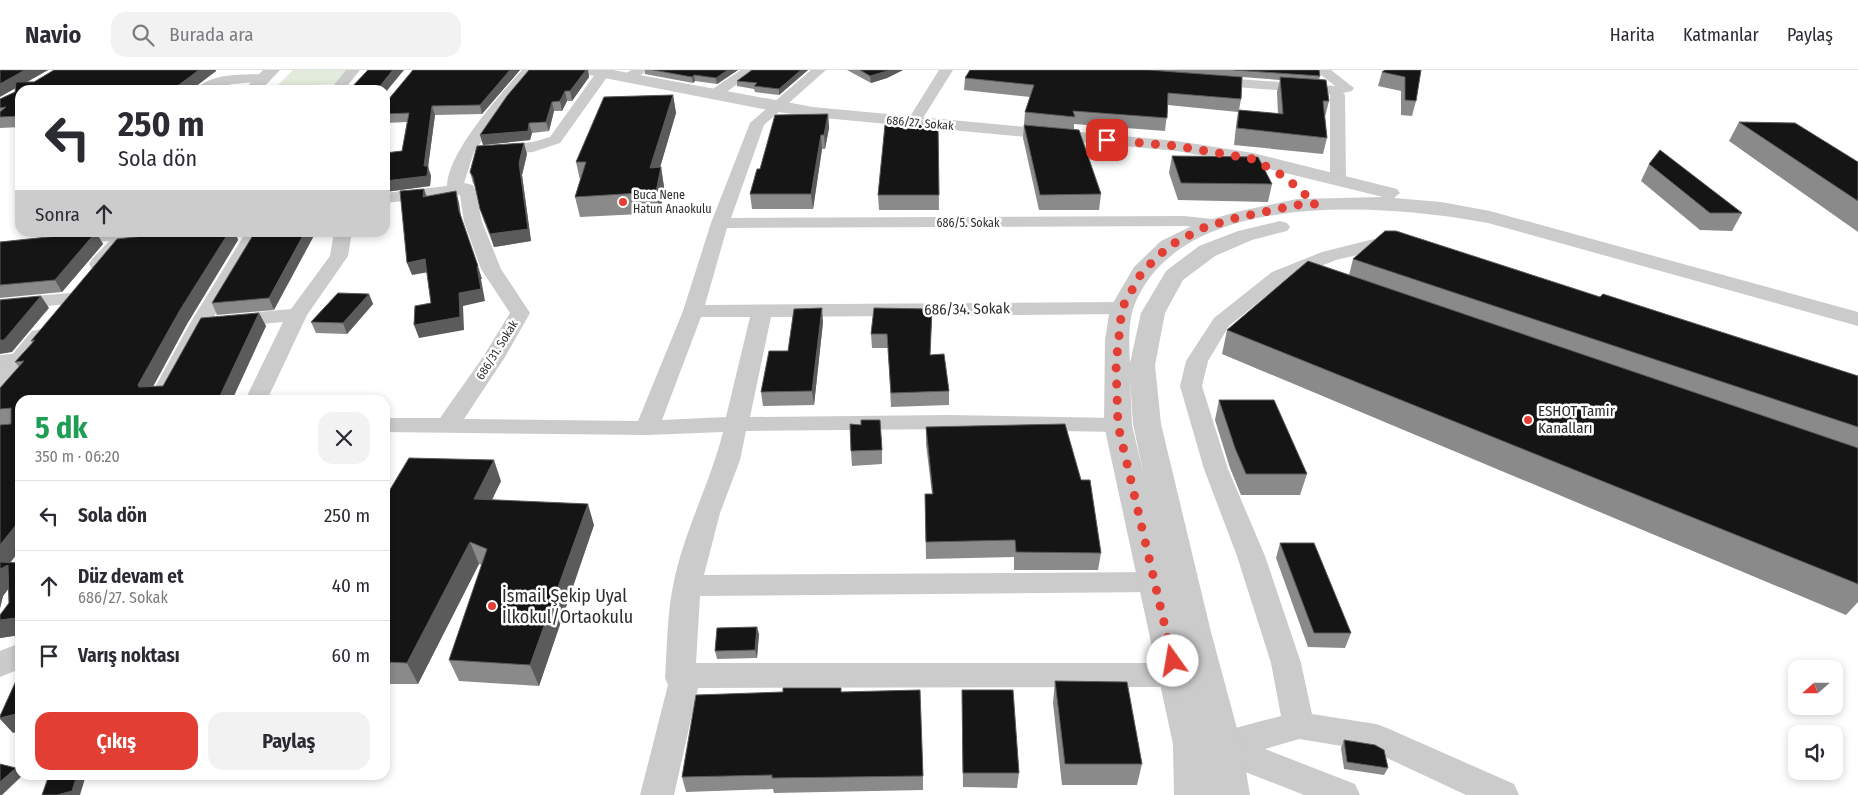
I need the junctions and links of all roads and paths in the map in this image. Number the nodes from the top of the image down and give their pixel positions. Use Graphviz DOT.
graph roads {
  1 [pos="353,70"];
  2 [pos="529,70"];
  3 [pos="750,70"];
  4 [pos="819,70"];
  5 [pos="946,70"];
  6 [pos="1322,70"];
  7 [pos="596,71"];
  8 [pos="268,74"];
  9 [pos="634,74"];
  10 [pos="1199,80"];
  11 [pos="210,85"];
  12 [pos="257,85"];
  13 [pos="341,85"];
  14 [pos="1334,90"];
  15 [pos="713,95"];
  16 [pos="778,107"];
  17 [pos="913,123"];
  18 [pos="466,152"];
  19 [pos="1253,159"];
  20 [pos="1338,180"];
  21 [pos="1364,187"];
  22 [pos="466,188"];
  23 [pos="390,197"];
  24 [pos="1317,204"];
  25 [pos="1441,208"];
  26 [pos="1387,209"];
  27 [pos="720,223"];
  28 [pos="1216,224"];
  29 [pos="244,237"];
  30 [pos="342,237"];
  31 [pos="130,238"];
  32 [pos="46,242"];
  33 [pos="1418,248"];
  34 [pos="1291,271"];
  35 [pos="1319,281"];
  36 [pos="79,288"];
  37 [pos="0,305"];
  38 [pos="1122,308"];
  39 [pos="693,311"];
  40 [pos="762,311"];
  41 [pos="297,315"];
  42 [pos="1858,319"];
  43 [pos="199,325"];
  44 [pos="1858,330"];
  45 [pos="11,361"];
  46 [pos="0,385"];
  47 [pos="162,395"];
  48 [pos="258,395"];
  49 [pos="736,424"];
  50 [pos="1118,425"];
  51 [pos="390,426"];
  52 [pos="447,426"];
  53 [pos="647,428"];
  54 [pos="1155,582"];
  55 [pos="687,586"];
  56 [pos="15,658"];
  57 [pos="0,665"];
  58 [pos="1176,674"];
  59 [pos="686,676"];
  60 [pos="1299,725"];
  61 [pos="1207,745"];
  62 [pos="657,795"];
  63 [pos="1194,795"];
  64 [pos="1230,795"];
  65 [pos="1343,795"];
  66 [pos="1502,795"];
  1 -- 13 [label="street"];
  2 -- 18 [label="street, 686/31. Sokak"];
  3 -- 15 [label="street"];
  4 -- 16 [label="street"];
  5 -- 17 [label="street"];
  6 -- 14 [label="street"];
  7 -- 9 [label="street, 686/27. Sokak"];
  7 -- 18 [label="street"];
  8 -- 11 [label="street"];
  8 -- 12 [label="street"];
  9 -- 15 [label="street, 686/27. Sokak"];
  10 -- 14 [label="street"];
  14 -- 20 [label="street"];
  15 -- 16 [label="street, 686/27. Sokak"];
  16 -- 17 [label="street, 686/27. Sokak"];
  16 -- 27 [label="street"];
  17 -- 19 [label="street, 686/27. Sokak"];
  18 -- 22 [label="street, 686/31. Sokak"];
  19 -- 20 [label="street, 686/27. Sokak"];
  19 -- 24 [label="street"];
  20 -- 21 [label="street, 686/27. Sokak"];
  20 -- 24 [label="street"];
  21 -- 25 [label="street, 686/27. Sokak"];
  21 -- 26 [label="street"];
  22 -- 23 [label="street"];
  22 -- 52 [label="street, 686/31. Sokak"];
  24 -- 26 [label="street"];
  24 -- 28 [label="street"];
  24 -- 61 [label="street"];
  25 -- 26 [label="street"];
  25 -- 42 [label="street"];
  26 -- 44 [label="street"];
  27 -- 28 [label="street, 686/5. Sokak"];
  27 -- 39 [label="street"];
  28 -- 38 [label="street"];
  29 -- 43 [label="street"];
  30 -- 41 [label="street"];
  31 -- 32 [label="street"];
  31 -- 36 [label="street"];
  33 -- 34 [label="street"];
  34 -- 35 [label="street"];
  34 -- 60 [label="street"];
  36 -- 37 [label="street"];
  36 -- 45 [label="street"];
  38 -- 40 [label="street, 686/34. Sokak"];
  38 -- 50 [label="street"];
  39 -- 40 [label="street, 686/34. Sokak"];
  39 -- 53 [label="street"];
  40 -- 49 [label="street"];
  41 -- 43 [label="street"];
  41 -- 48 [label="street"];
  43 -- 47 [label="street"];
  45 -- 46 [label="street"];
  49 -- 50 [label="street"];
  49 -- 53 [label="street"];
  49 -- 55 [label="street"];
  50 -- 54 [label="street"];
  51 -- 52 [label="street"];
  52 -- 53 [label="street"];
  54 -- 55 [label="street"];
  54 -- 58 [label="street"];
  55 -- 59 [label="street"];
  56 -- 57 [label="street"];
  58 -- 59 [label="street"];
  58 -- 61 [label="street"];
  59 -- 62 [label="street"];
  60 -- 61 [label="street"];
  60 -- 66 [label="street"];
  61 -- 63 [label="street"];
  61 -- 64 [label="street"];
  61 -- 65 [label="street"];
}
